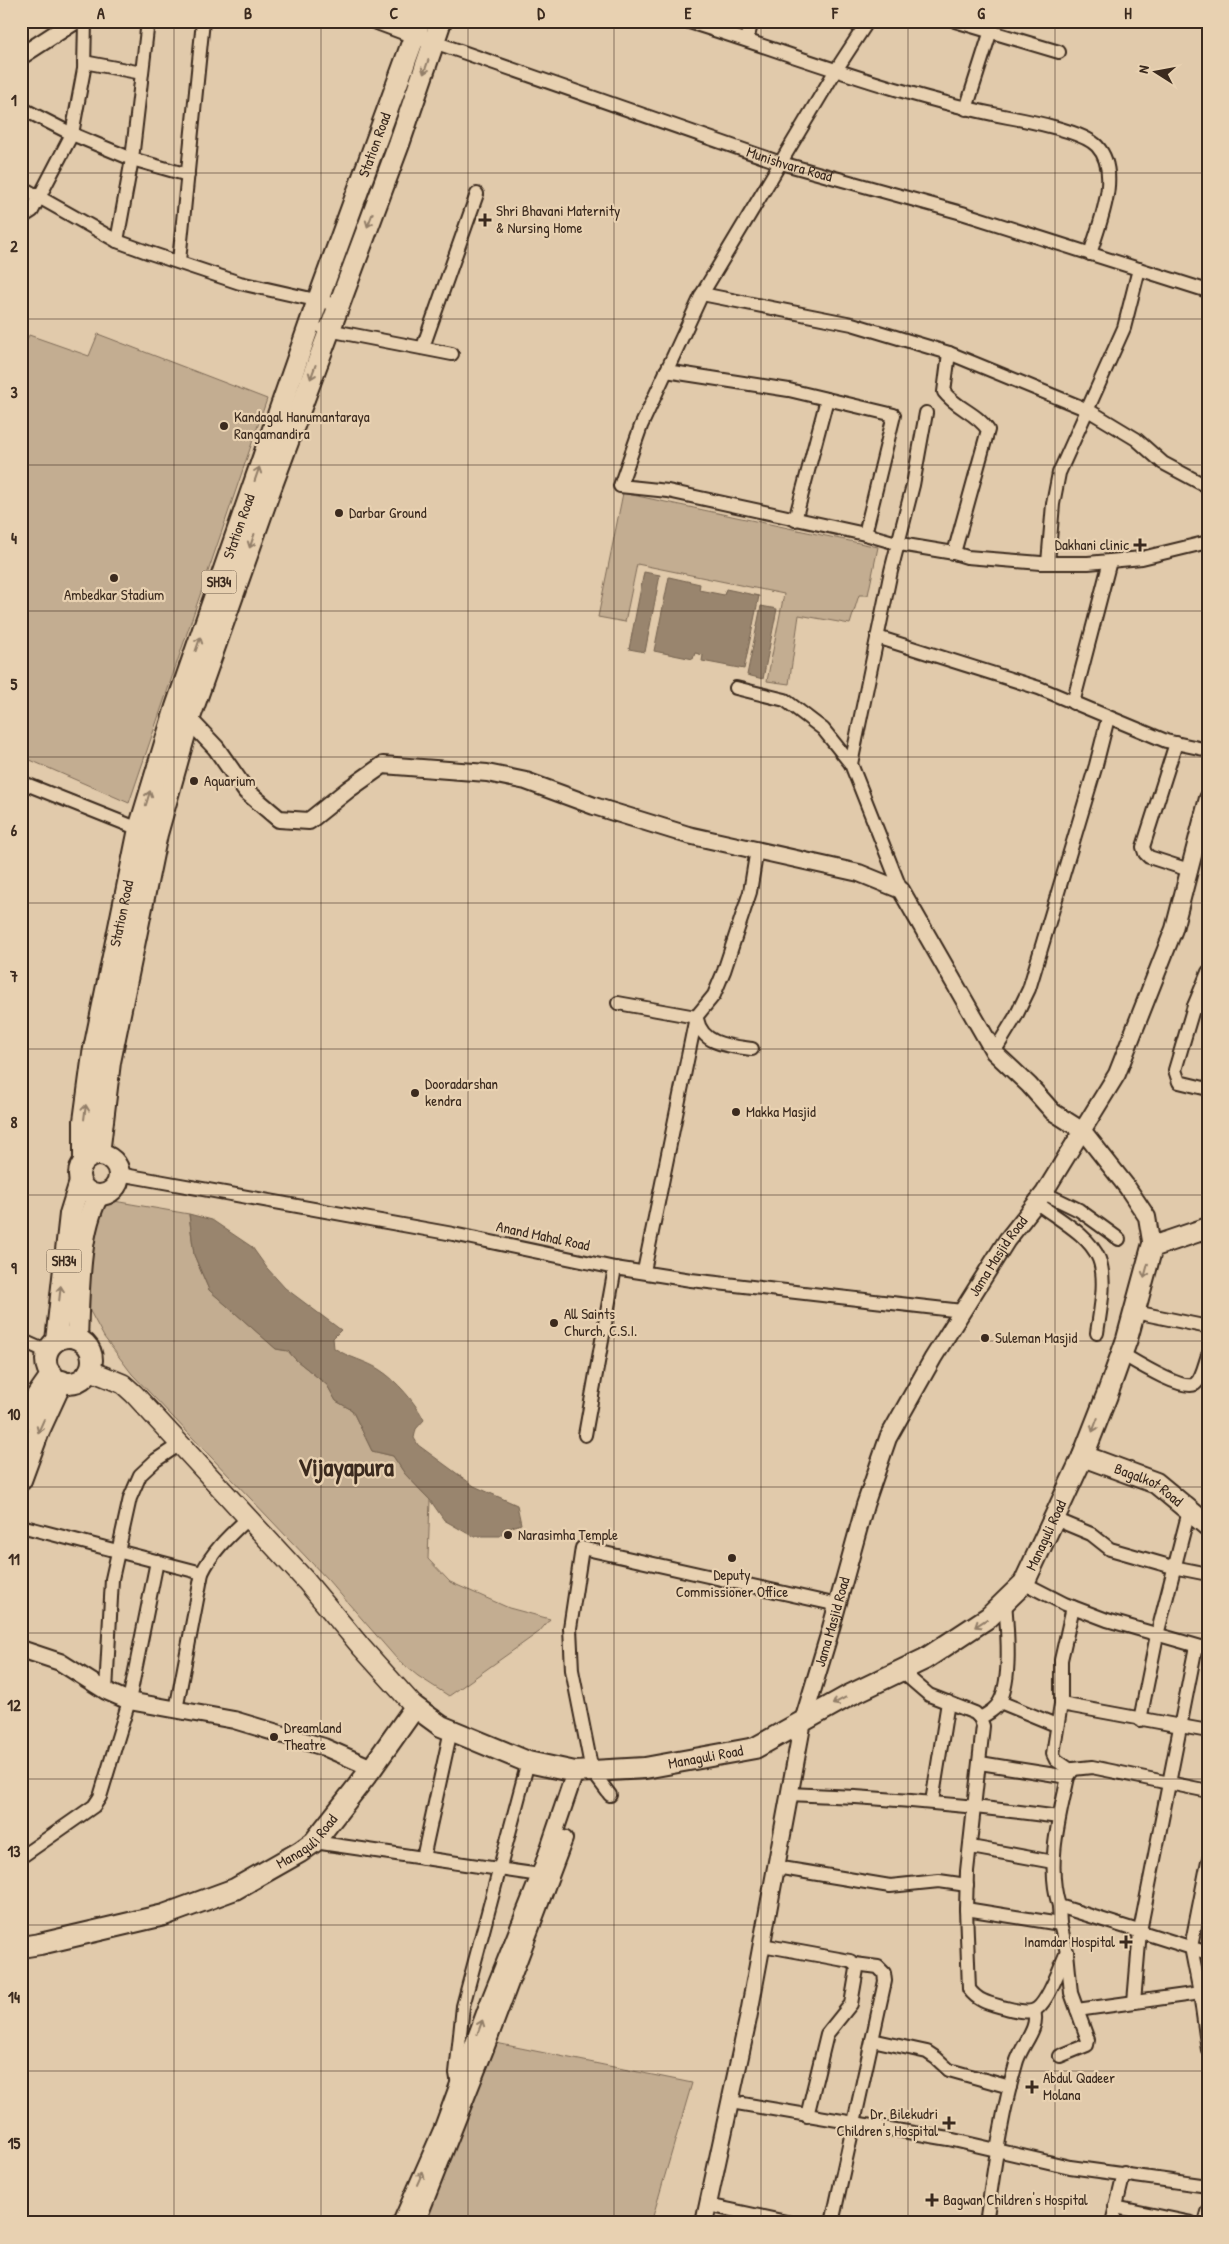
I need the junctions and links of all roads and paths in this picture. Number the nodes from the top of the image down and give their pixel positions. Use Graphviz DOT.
graph roads {
  1 [pos="75,21"];
  2 [pos="85,21"];
  3 [pos="148,21"];
  4 [pos="204,21"];
  5 [pos="377,21"];
  6 [pos="441,21"];
  7 [pos="686,21"];
  8 [pos="752,21"];
  9 [pos="868,21"];
  10 [pos="955,21"];
  11 [pos="993,26"];
  12 [pos="418,28"];
  13 [pos="747,40"];
  14 [pos="434,42"];
  15 [pos="1059,52"];
  16 [pos="22,55"];
  17 [pos="84,62"];
  18 [pos="836,70"];
  19 [pos="142,73"];
  20 [pos="21,108"];
  21 [pos="966,109"];
  22 [pos="72,134"];
  23 [pos="132,159"];
  24 [pos="781,163"];
  25 [pos="188,174"];
  26 [pos="21,187"];
  27 [pos="477,194"];
  28 [pos="38,197"];
  29 [pos="21,218"];
  30 [pos="117,241"];
  31 [pos="1090,254"];
  32 [pos="179,261"];
  33 [pos="1139,269"];
  34 [pos="1208,291"];
  35 [pos="702,294"];
  36 [pos="318,300"];
  37 [pos="338,305"];
  38 [pos="308,326"];
  39 [pos="328,330"];
  40 [pos="423,347"];
  41 [pos="452,354"];
  42 [pos="950,354"];
  43 [pos="666,371"];
  44 [pos="827,399"];
  45 [pos="1088,410"];
  46 [pos="926,412"];
  47 [pos="1208,487"];
  48 [pos="795,520"];
  49 [pos="865,534"];
  50 [pos="1208,542"];
  51 [pos="900,544"];
  52 [pos="954,552"];
  53 [pos="1110,561"];
  54 [pos="1048,563"];
  55 [pos="877,637"];
  56 [pos="736,688"];
  57 [pos="1073,703"];
  58 [pos="183,713"];
  59 [pos="1108,718"];
  60 [pos="1176,743"];
  61 [pos="1208,750"];
  62 [pos="851,764"];
  63 [pos="21,782"];
  64 [pos="1208,798"];
  65 [pos="148,832"];
  66 [pos="757,849"];
  67 [pos="1190,870"];
  68 [pos="901,890"];
  69 [pos="1208,972"];
  70 [pos="618,1003"];
  71 [pos="1194,1006"];
  72 [pos="1208,1009"];
  73 [pos="696,1017"];
  74 [pos="752,1049"];
  75 [pos="994,1052"];
  76 [pos="1208,1089"];
  77 [pos="1083,1131"];
  78 [pos="92,1158"];
  79 [pos="120,1174"];
  80 [pos="80,1182"];
  81 [pos="98,1196"];
  82 [pos="1040,1198"];
  83 [pos="1208,1228"];
  84 [pos="1119,1239"];
  85 [pos="1152,1246"];
  86 [pos="615,1268"];
  87 [pos="644,1271"];
  88 [pos="962,1311"];
  89 [pos="1134,1312"];
  90 [pos="1208,1327"];
  91 [pos="1097,1333"];
  92 [pos="77,1338"];
  93 [pos="21,1340"];
  94 [pos="52,1347"];
  95 [pos="1122,1354"];
  96 [pos="1208,1355"];
  97 [pos="89,1370"];
  98 [pos="57,1378"];
  99 [pos="21,1424"];
  100 [pos="585,1435"];
  101 [pos="180,1444"];
  102 [pos="1083,1456"];
  103 [pos="21,1480"];
  104 [pos="248,1518"];
  105 [pos="1055,1519"];
  106 [pos="1202,1519"];
  107 [pos="21,1526"];
  108 [pos="117,1549"];
  109 [pos="157,1561"];
  110 [pos="1174,1567"];
  111 [pos="202,1573"];
  112 [pos="1208,1574"];
  113 [pos="1024,1583"];
  114 [pos="1005,1601"];
  115 [pos="838,1605"];
  116 [pos="1073,1607"];
  117 [pos="1157,1635"];
  118 [pos="1202,1648"];
  119 [pos="21,1649"];
  120 [pos="900,1670"];
  121 [pos="106,1690"];
  122 [pos="129,1701"];
  123 [pos="948,1702"];
  124 [pos="1000,1702"];
  125 [pos="1060,1704"];
  126 [pos="415,1707"];
  127 [pos="176,1710"];
  128 [pos="980,1718"];
  129 [pos="1140,1720"];
  130 [pos="803,1721"];
  131 [pos="1056,1725"];
  132 [pos="1180,1726"];
  133 [pos="450,1730"];
  134 [pos="1208,1731"];
  135 [pos="528,1762"];
  136 [pos="980,1762"];
  137 [pos="372,1768"];
  138 [pos="585,1771"];
  139 [pos="1070,1774"];
  140 [pos="1170,1784"];
  141 [pos="1208,1791"];
  142 [pos="788,1794"];
  143 [pos="610,1795"];
  144 [pos="932,1802"];
  145 [pos="976,1806"];
  146 [pos="1059,1817"];
  147 [pos="314,1842"];
  148 [pos="970,1847"];
  149 [pos="21,1857"];
  150 [pos="424,1858"];
  151 [pos="1208,1860"];
  152 [pos="1053,1862"];
  153 [pos="776,1867"];
  154 [pos="499,1869"];
  155 [pos="540,1875"];
  156 [pos="967,1886"];
  157 [pos="1059,1906"];
  158 [pos="966,1909"];
  159 [pos="1060,1924"];
  160 [pos="1140,1931"];
  161 [pos="762,1945"];
  162 [pos="21,1947"];
  163 [pos="1191,1947"];
  164 [pos="1066,1952"];
  165 [pos="1208,1954"];
  166 [pos="855,1964"];
  167 [pos="1200,1992"];
  168 [pos="1134,2002"];
  169 [pos="1077,2010"];
  170 [pos="1034,2011"];
  171 [pos="872,2040"];
  172 [pos="1208,2050"];
  173 [pos="1060,2056"];
  174 [pos="1010,2087"];
  175 [pos="462,2092"];
  176 [pos="731,2102"];
  177 [pos="807,2116"];
  178 [pos="855,2124"];
  179 [pos="997,2151"];
  180 [pos="1124,2173"];
  181 [pos="1208,2186"];
  182 [pos="708,2205"];
  183 [pos="1115,2206"];
  184 [pos="1208,2212"];
  185 [pos="401,2223"];
  186 [pos="416,2223"];
  187 [pos="704,2223"];
  188 [pos="791,2223"];
  189 [pos="832,2223"];
  190 [pos="986,2223"];
  191 [pos="1112,2223"];
  192 [pos="1192,2223"];
  193 [pos="1205,2223"];
  1 -- 16 [label="street"];
  2 -- 17 [label="street"];
  3 -- 19 [label="street"];
  4 -- 25 [label="street"];
  5 -- 12 [label="street, Munishvara Road"];
  6 -- 14 [label="main road, Station Road / SH34"];
  7 -- 13 [label="street"];
  8 -- 13 [label="street"];
  9 -- 18 [label="street"];
  10 -- 11 [label="street"];
  11 -- 15 [label="street"];
  11 -- 21 [label="street"];
  12 -- 14 [label="street, Munishvara Road"];
  12 -- 36 [label="main road, Station Road / SH34"];
  13 -- 18 [label="street"];
  14 -- 24 [label="street, Munishvara Road"];
  14 -- 37 [label="main road, Station Road / SH34, one-way"];
  17 -- 19 [label="street"];
  17 -- 22 [label="street"];
  18 -- 21 [label="street"];
  18 -- 24 [label="street"];
  19 -- 23 [label="street"];
  20 -- 22 [label="street"];
  21 -- 31 [label="street"];
  22 -- 23 [label="street"];
  22 -- 28 [label="street"];
  23 -- 25 [label="street"];
  23 -- 30 [label="street"];
  24 -- 31 [label="street, Munishvara Road"];
  24 -- 35 [label="street"];
  25 -- 32 [label="street"];
  26 -- 28 [label="street"];
  27 -- 40 [label="street"];
  28 -- 29 [label="street"];
  28 -- 30 [label="street"];
  30 -- 32 [label="street"];
  31 -- 33 [label="street, Munishvara Road"];
  32 -- 36 [label="street"];
  33 -- 34 [label="street, Munishvara Road"];
  33 -- 45 [label="street"];
  35 -- 42 [label="street"];
  35 -- 43 [label="street"];
  36 -- 37 [label="street"];
  36 -- 38 [label="main road, Station Road / SH34"];
  37 -- 39 [label="main road, Station Road / SH34"];
  38 -- 39 [label="street"];
  58 -- 38 [label="main road, Station Road / SH34, one-way"];
  39 -- 40 [label="street"];
  39 -- 58 [label="main road, Station Road / SH34, one-way"];
  40 -- 41 [label="street"];
  42 -- 45 [label="street"];
  42 -- 52 [label="street"];
  43 -- 44 [label="street"];
  43 -- 48 [label="street"];
  44 -- 48 [label="street"];
  44 -- 49 [label="street"];
  45 -- 47 [label="street"];
  45 -- 54 [label="street"];
  46 -- 51 [label="street"];
  48 -- 49 [label="street"];
  49 -- 51 [label="street"];
  50 -- 53 [label="street"];
  51 -- 52 [label="street"];
  51 -- 55 [label="street"];
  52 -- 54 [label="street"];
  53 -- 54 [label="street"];
  53 -- 57 [label="street"];
  55 -- 57 [label="street"];
  55 -- 62 [label="street"];
  56 -- 62 [label="street"];
  57 -- 59 [label="street"];
  58 -- 65 [label="main road, Station Road / SH34"];
  58 -- 66 [label="street"];
  59 -- 60 [label="street"];
  59 -- 75 [label="street"];
  60 -- 61 [label="street"];
  60 -- 67 [label="street"];
  62 -- 68 [label="street"];
  63 -- 65 [label="street"];
  64 -- 67 [label="street, Jama Masjid Road"];
  65 -- 78 [label="main road, Station Road / SH34"];
  66 -- 68 [label="street"];
  66 -- 73 [label="street"];
  67 -- 77 [label="street, Jama Masjid Road"];
  68 -- 75 [label="street"];
  69 -- 71 [label="street"];
  70 -- 73 [label="street"];
  71 -- 72 [label="street"];
  71 -- 76 [label="street"];
  73 -- 74 [label="street"];
  73 -- 87 [label="street"];
  75 -- 77 [label="street"];
  77 -- 82 [label="street, Jama Masjid Road"];
  77 -- 85 [label="street"];
  78 -- 79 [label="main road"];
  78 -- 80 [label="main road, SH34"];
  79 -- 81 [label="main road"];
  79 -- 86 [label="street, Anand Mahal Road"];
  80 -- 81 [label="main road"];
  94 -- 80 [label="main road, SH34, one-way"];
  81 -- 92 [label="main road, SH34"];
  82 -- 84 [label="street"];
  82 -- 88 [label="street, Jama Masjid Road"];
  82 -- 91 [label="street"];
  83 -- 85 [label="main road"];
  85 -- 89 [label="main road, Managuli Road, one-way"];
  86 -- 87 [label="street, Anand Mahal Road"];
  86 -- 100 [label="street"];
  87 -- 88 [label="street, Anand Mahal Road"];
  88 -- 115 [label="street, Jama Masjid Road"];
  89 -- 90 [label="street"];
  89 -- 95 [label="main road, Managuli Road"];
  92 -- 94 [label="main road"];
  92 -- 97 [label="main road"];
  93 -- 94 [label="street"];
  94 -- 98 [label="main road, SH34"];
  95 -- 96 [label="street"];
  95 -- 102 [label="main road, Managuli Road, one-way"];
  97 -- 98 [label="main road"];
  97 -- 101 [label="main road"];
  98 -- 99 [label="main road"];
  98 -- 103 [label="main road, one-way"];
  101 -- 104 [label="main road"];
  101 -- 108 [label="street"];
  102 -- 105 [label="main road, Managuli Road"];
  102 -- 106 [label="main road, Bagalkot Road"];
  104 -- 111 [label="street"];
  104 -- 126 [label="main road"];
  105 -- 110 [label="street"];
  105 -- 113 [label="main road, Managuli Road"];
  106 -- 110 [label="street"];
  107 -- 108 [label="street"];
  108 -- 109 [label="street"];
  108 -- 121 [label="street"];
  109 -- 111 [label="street"];
  109 -- 122 [label="street"];
  110 -- 112 [label="street"];
  110 -- 117 [label="street"];
  111 -- 127 [label="street"];
  113 -- 114 [label="main road, Managuli Road"];
  113 -- 116 [label="street"];
  114 -- 120 [label="main road, Managuli Road, one-way"];
  114 -- 124 [label="street"];
  115 -- 130 [label="street, Jama Masjid Road"];
  115 -- 138 [label="street"];
  116 -- 117 [label="street"];
  116 -- 125 [label="street"];
  117 -- 118 [label="street"];
  117 -- 129 [label="street"];
  118 -- 132 [label="street"];
  119 -- 121 [label="street"];
  120 -- 123 [label="street"];
  120 -- 130 [label="main road, Managuli Road, one-way"];
  121 -- 122 [label="street"];
  122 -- 127 [label="street"];
  122 -- 149 [label="street"];
  123 -- 128 [label="street"];
  123 -- 144 [label="street"];
  124 -- 128 [label="street"];
  124 -- 131 [label="street"];
  125 -- 129 [label="street"];
  125 -- 131 [label="street"];
  126 -- 133 [label="main road, Managuli Road"];
  126 -- 137 [label="main road, Managuli Road"];
  127 -- 137 [label="street"];
  128 -- 136 [label="street"];
  129 -- 132 [label="street"];
  130 -- 138 [label="main road, Managuli Road"];
  130 -- 142 [label="street, Jama Masjid Road"];
  131 -- 139 [label="street"];
  132 -- 134 [label="street"];
  132 -- 140 [label="street"];
  133 -- 135 [label="main road, Managuli Road"];
  133 -- 150 [label="street"];
  135 -- 138 [label="main road, Managuli Road"];
  135 -- 154 [label="street"];
  136 -- 139 [label="street"];
  136 -- 145 [label="street"];
  137 -- 147 [label="main road, Managuli Road"];
  138 -- 143 [label="street"];
  138 -- 155 [label="street"];
  138 -- 175 [label="street"];
  139 -- 140 [label="street"];
  139 -- 146 [label="street"];
  140 -- 141 [label="street"];
  140 -- 160 [label="street"];
  142 -- 144 [label="street"];
  142 -- 153 [label="street, Jama Masjid Road"];
  144 -- 145 [label="street"];
  145 -- 146 [label="street"];
  145 -- 148 [label="street"];
  146 -- 152 [label="street"];
  147 -- 150 [label="street"];
  147 -- 162 [label="main road, Managuli Road"];
  148 -- 152 [label="street"];
  148 -- 156 [label="street"];
  150 -- 154 [label="street"];
  151 -- 163 [label="street"];
  152 -- 157 [label="street"];
  153 -- 156 [label="street"];
  153 -- 161 [label="street, Jama Masjid Road"];
  154 -- 155 [label="street"];
  154 -- 175 [label="street"];
  175 -- 155 [label="street, one-way"];
  156 -- 158 [label="street"];
  157 -- 159 [label="street"];
  157 -- 160 [label="street"];
  158 -- 159 [label="street"];
  158 -- 170 [label="street"];
  159 -- 164 [label="street"];
  160 -- 163 [label="street"];
  160 -- 168 [label="street"];
  161 -- 166 [label="street"];
  161 -- 176 [label="street, Jama Masjid Road"];
  163 -- 165 [label="street"];
  163 -- 167 [label="street"];
  164 -- 169 [label="street"];
  164 -- 170 [label="street"];
  166 -- 171 [label="street"];
  166 -- 177 [label="street"];
  167 -- 168 [label="street"];
  167 -- 172 [label="street"];
  168 -- 169 [label="street"];
  169 -- 173 [label="street"];
  170 -- 174 [label="street"];
  171 -- 174 [label="street"];
  171 -- 178 [label="street"];
  174 -- 179 [label="street"];
  185 -- 175 [label="street, one-way"];
  175 -- 186 [label="street"];
  176 -- 177 [label="street"];
  176 -- 182 [label="street, Jama Masjid Road"];
  177 -- 178 [label="street"];
  178 -- 179 [label="street"];
  178 -- 189 [label="street"];
  179 -- 180 [label="street"];
  179 -- 190 [label="street"];
  180 -- 181 [label="street"];
  180 -- 183 [label="street"];
  182 -- 187 [label="street, Jama Masjid Road"];
  182 -- 188 [label="street"];
  183 -- 191 [label="street"];
  183 -- 192 [label="street"];
  184 -- 193 [label="street"];
}
